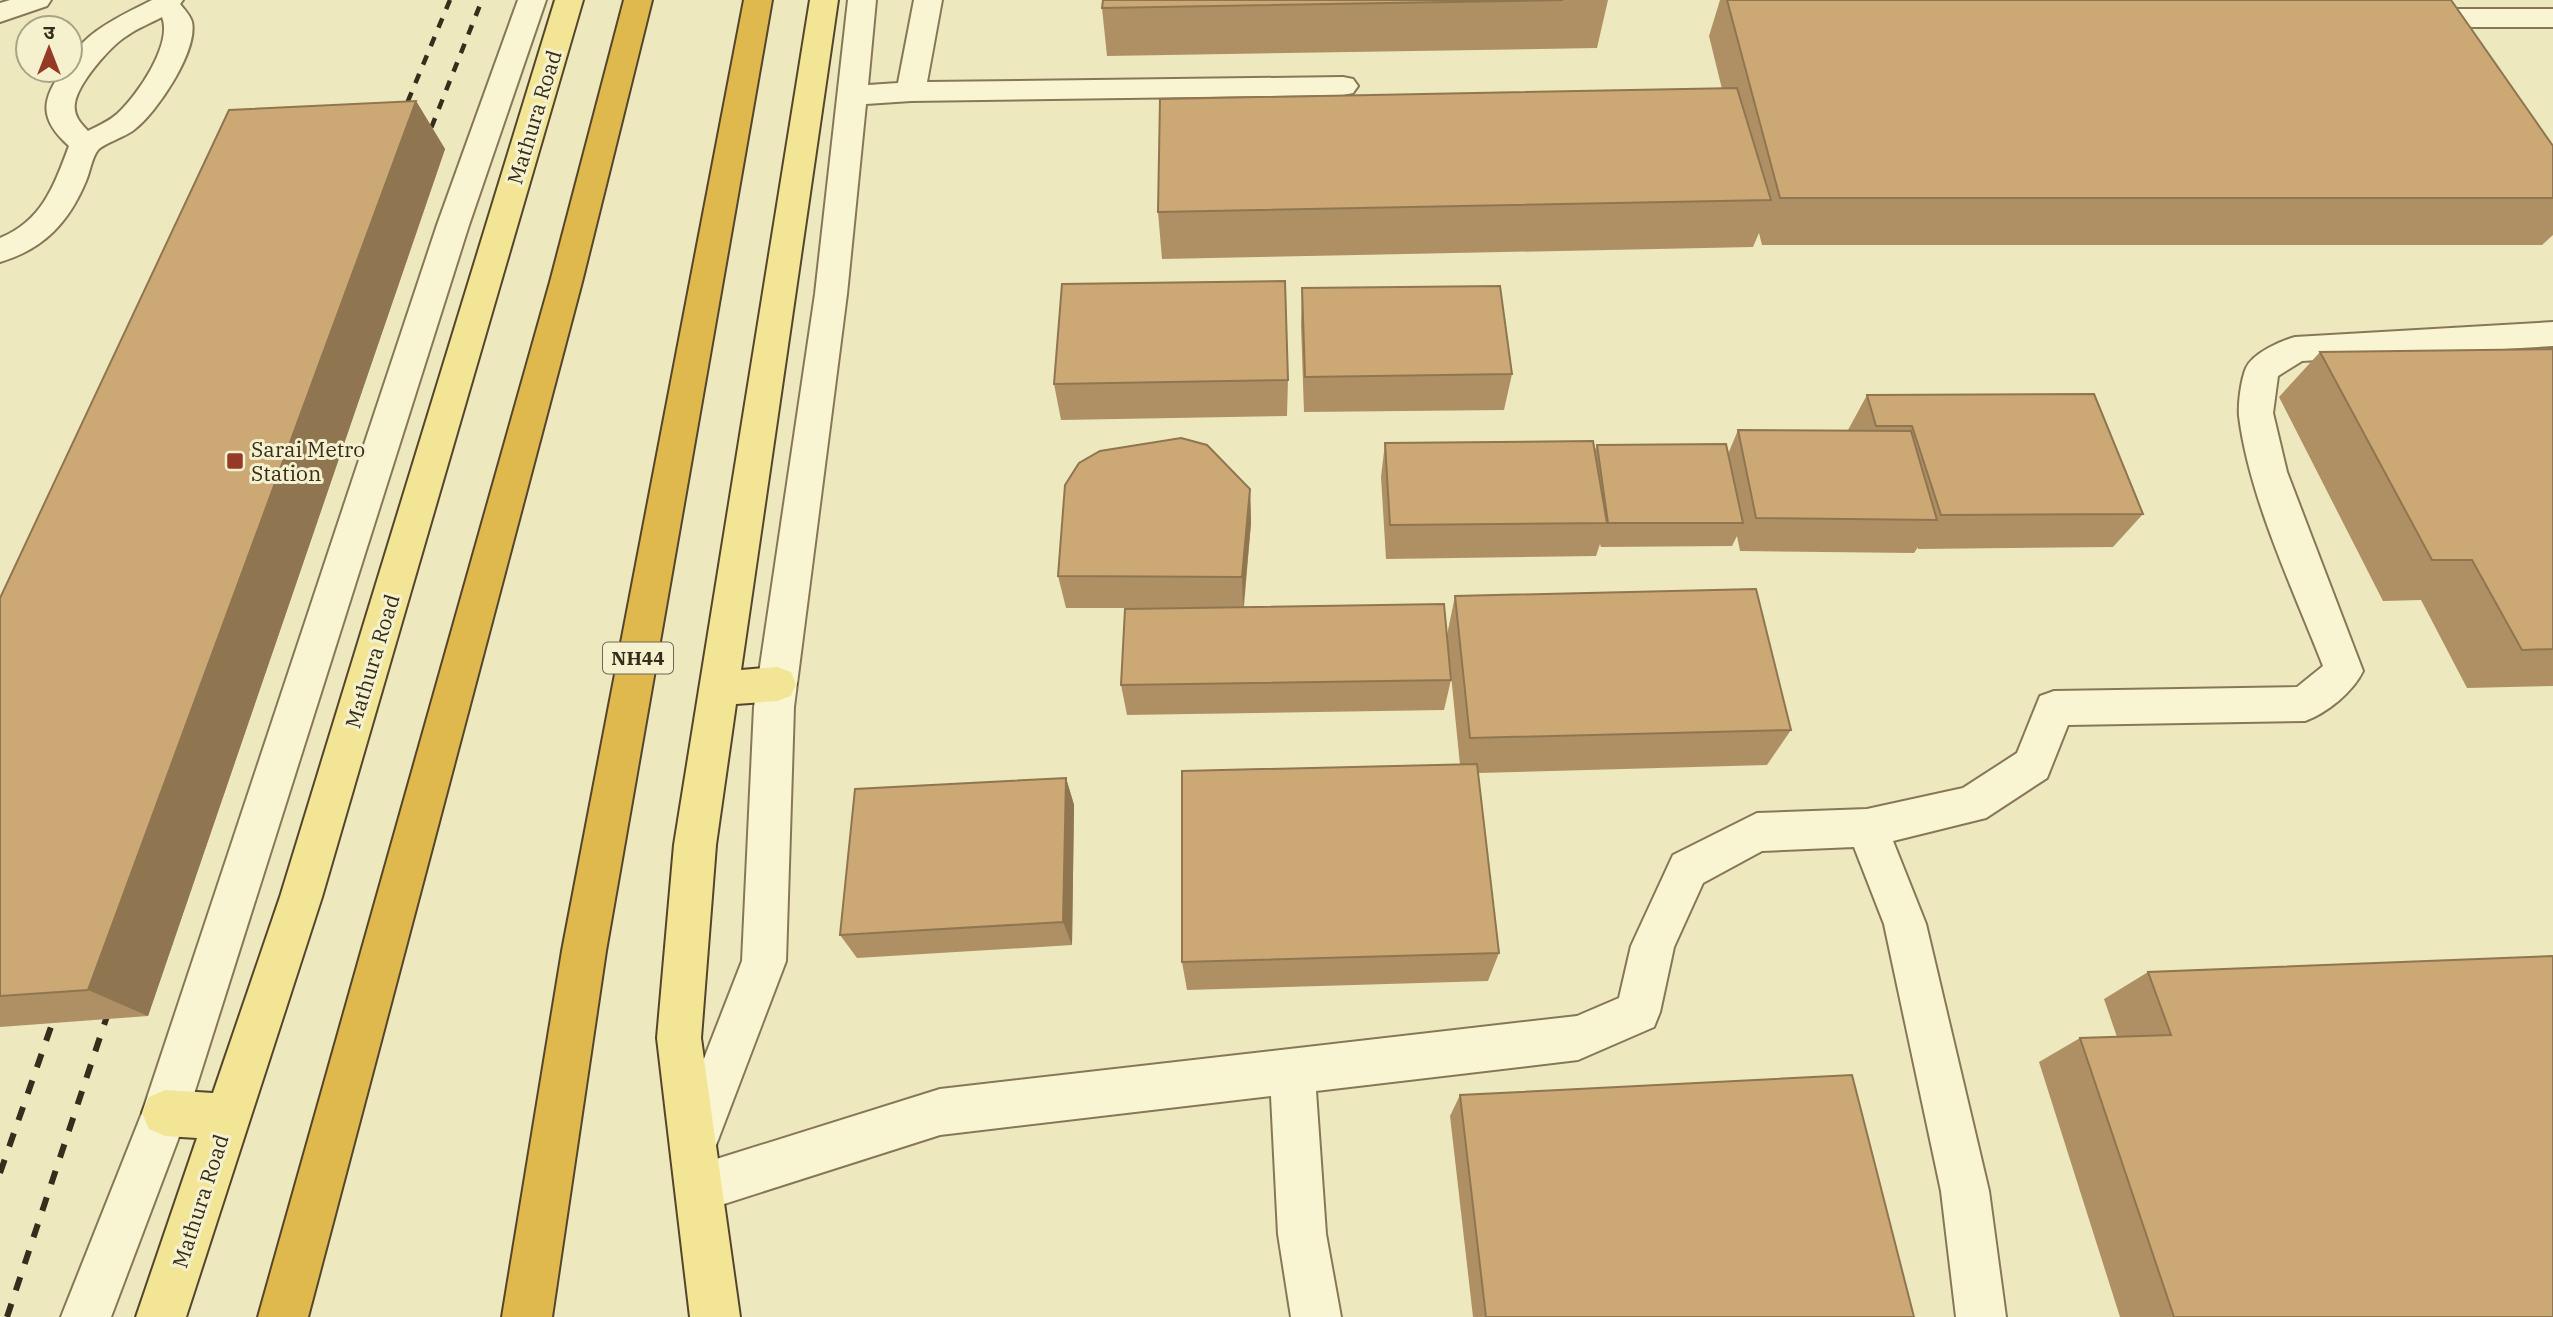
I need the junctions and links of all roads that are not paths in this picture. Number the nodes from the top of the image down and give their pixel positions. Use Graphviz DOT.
graph roads {
  1 [pos="37,0"];
  2 [pos="532,0"];
  3 [pos="569,0"];
  4 [pos="638,0"];
  5 [pos="758,0"];
  6 [pos="824,0"];
  7 [pos="862,0"];
  8 [pos="928,0"];
  9 [pos="167,2"];
  10 [pos="0,13"];
  11 [pos="2386,18"];
  12 [pos="2440,18"];
  13 [pos="2553,18"];
  14 [pos="2465,51"];
  15 [pos="1343,86"];
  16 [pos="911,92"];
  17 [pos="850,96"];
  18 [pos="85,144"];
  19 [pos="0,251"];
  20 [pos="2553,334"];
  21 [pos="777,684"];
  22 [pos="720,688"];
  23 [pos="1867,828"];
  24 [pos="1292,1073"];
  25 [pos="165,1113"];
  26 [pos="227,1117"];
  27 [pos="696,1167"];
  28 [pos="86,1317"];
  29 [pos="161,1317"];
  30 [pos="283,1317"];
  31 [pos="527,1317"];
  32 [pos="715,1317"];
  33 [pos="1316,1317"];
  34 [pos="1980,1317"];
  1 -- 10 [label="street"];
  2 -- 25 [label="street"];
  3 -- 26 [label="main road, Mathura Road"];
  4 -- 30 [label="highway"];
  5 -- 31 [label="highway, NH44"];
  6 -- 22 [label="main road"];
  7 -- 17 [label="street"];
  8 -- 16 [label="street"];
  9 -- 18 [label="street"];
  9 -- 18 [label="street"];
  11 -- 12 [label="street"];
  12 -- 13 [label="street"];
  12 -- 14 [label="street"];
  15 -- 16 [label="street"];
  16 -- 17 [label="street"];
  17 -- 21 [label="street"];
  18 -- 19 [label="street"];
  20 -- 23 [label="street"];
  21 -- 22 [label="main road"];
  21 -- 27 [label="street"];
  22 -- 27 [label="main road"];
  23 -- 24 [label="street"];
  23 -- 34 [label="street"];
  24 -- 27 [label="street"];
  24 -- 33 [label="street"];
  25 -- 26 [label="main road"];
  25 -- 28 [label="street"];
  26 -- 29 [label="main road, Mathura Road"];
  27 -- 32 [label="main road"];
}
